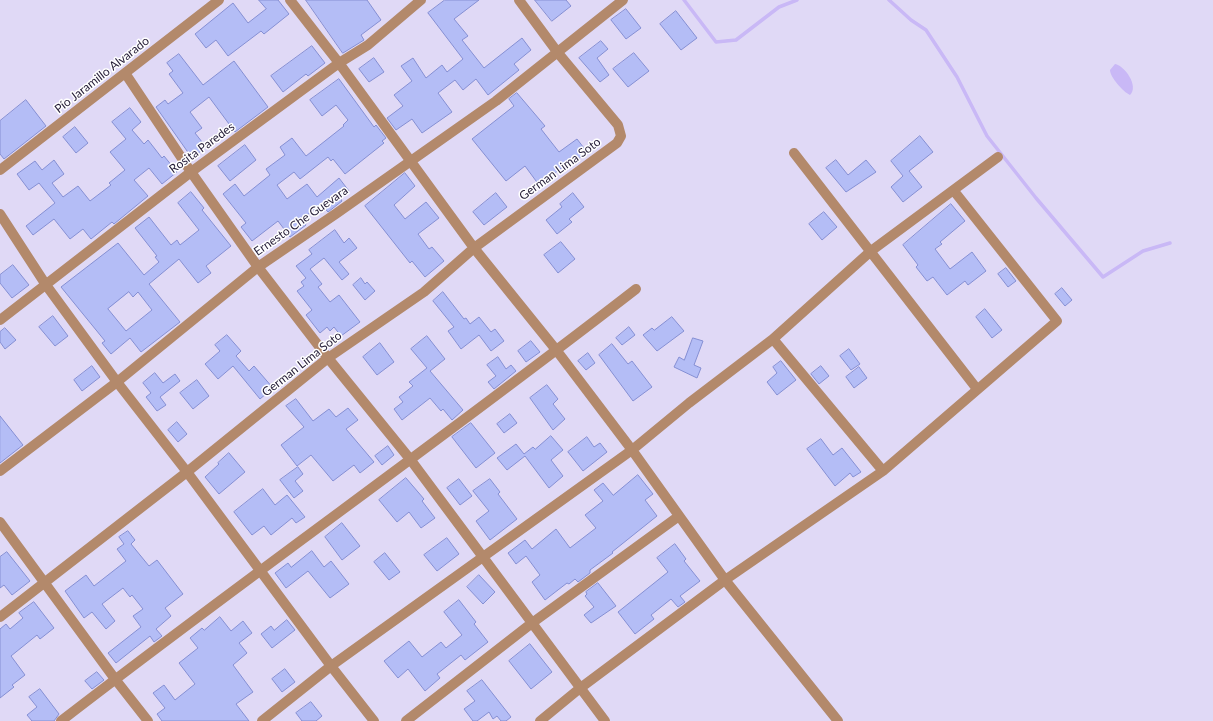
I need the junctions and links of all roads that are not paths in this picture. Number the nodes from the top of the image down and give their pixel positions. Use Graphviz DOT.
graph roads {
  1 [pos="219,0"];
  2 [pos="290,0"];
  3 [pos="421,0"];
  4 [pos="519,0"];
  5 [pos="623,0"];
  6 [pos="558,53"];
  7 [pos="339,64"];
  8 [pos="125,73"];
  9 [pos="794,153"];
  10 [pos="998,157"];
  11 [pos="409,161"];
  12 [pos="0,170"];
  13 [pos="191,172"];
  14 [pos="954,191"];
  15 [pos="0,214"];
  16 [pos="474,248"];
  17 [pos="871,251"];
  18 [pos="258,267"];
  19 [pos="46,285"];
  20 [pos="636,289"];
  21 [pos="0,320"];
  22 [pos="773,339"];
  23 [pos="557,350"];
  24 [pos="328,358"];
  25 [pos="117,382"];
  26 [pos="977,389"];
  27 [pos="632,450"];
  28 [pos="410,459"];
  29 [pos="0,471"];
  30 [pos="883,471"];
  31 [pos="187,472"];
  32 [pos="679,516"];
  33 [pos="0,522"];
  34 [pos="482,557"];
  35 [pos="259,571"];
  36 [pos="725,580"];
  37 [pos="43,583"];
  38 [pos="0,617"];
  39 [pos="532,623"];
  40 [pos="331,666"];
  41 [pos="115,679"];
  42 [pos="579,689"];
  43 [pos="61,721"];
  44 [pos="148,721"];
  45 [pos="262,721"];
  46 [pos="374,721"];
  47 [pos="406,721"];
  48 [pos="540,721"];
  49 [pos="605,721"];
  50 [pos="838,721"];
  1 -- 8 [label="street, Pío Jaramillo Alvarado"];
  2 -- 7 [label="street"];
  3 -- 7 [label="street, Rosita Paredes"];
  4 -- 6 [label="street"];
  5 -- 6 [label="street, Ernesto Che Guevara"];
  6 -- 11 [label="street, Ernesto Che Guevara"];
  6 -- 16 [label="street, German Lima Soto"];
  7 -- 11 [label="street"];
  7 -- 13 [label="street, Rosita Paredes"];
  8 -- 12 [label="street, Pío Jaramillo Alvarado"];
  8 -- 13 [label="street"];
  9 -- 17 [label="street"];
  10 -- 14 [label="street"];
  11 -- 16 [label="street"];
  11 -- 18 [label="street, Ernesto Che Guevara"];
  13 -- 18 [label="street"];
  13 -- 19 [label="street, Rosita Paredes"];
  14 -- 17 [label="street"];
  14 -- 26 [label="street"];
  15 -- 19 [label="street"];
  16 -- 23 [label="street"];
  16 -- 24 [label="street, German Lima Soto"];
  17 -- 22 [label="street"];
  17 -- 26 [label="street"];
  18 -- 24 [label="street"];
  18 -- 25 [label="street, Ernesto Che Guevara"];
  19 -- 21 [label="street, Rosita Paredes"];
  19 -- 25 [label="street"];
  20 -- 23 [label="street"];
  22 -- 27 [label="street"];
  22 -- 30 [label="street"];
  23 -- 27 [label="street"];
  23 -- 28 [label="street"];
  24 -- 28 [label="street"];
  24 -- 31 [label="street, German Lima Soto"];
  25 -- 29 [label="street, Ernesto Che Guevara"];
  25 -- 31 [label="street"];
  26 -- 30 [label="street"];
  27 -- 32 [label="street"];
  27 -- 34 [label="street"];
  28 -- 34 [label="street"];
  28 -- 35 [label="street"];
  30 -- 36 [label="street"];
  31 -- 35 [label="street"];
  31 -- 37 [label="street, German Lima Soto"];
  32 -- 36 [label="street"];
  32 -- 39 [label="street"];
  33 -- 37 [label="street"];
  34 -- 39 [label="street"];
  34 -- 40 [label="street"];
  35 -- 40 [label="street"];
  35 -- 41 [label="street"];
  36 -- 42 [label="street"];
  36 -- 50 [label="street"];
  37 -- 38 [label="street, German Lima Soto"];
  37 -- 41 [label="street"];
  39 -- 42 [label="street"];
  39 -- 47 [label="street"];
  40 -- 45 [label="street"];
  40 -- 46 [label="street"];
  41 -- 43 [label="street"];
  41 -- 44 [label="street"];
  42 -- 48 [label="street"];
  42 -- 49 [label="street"];
}
